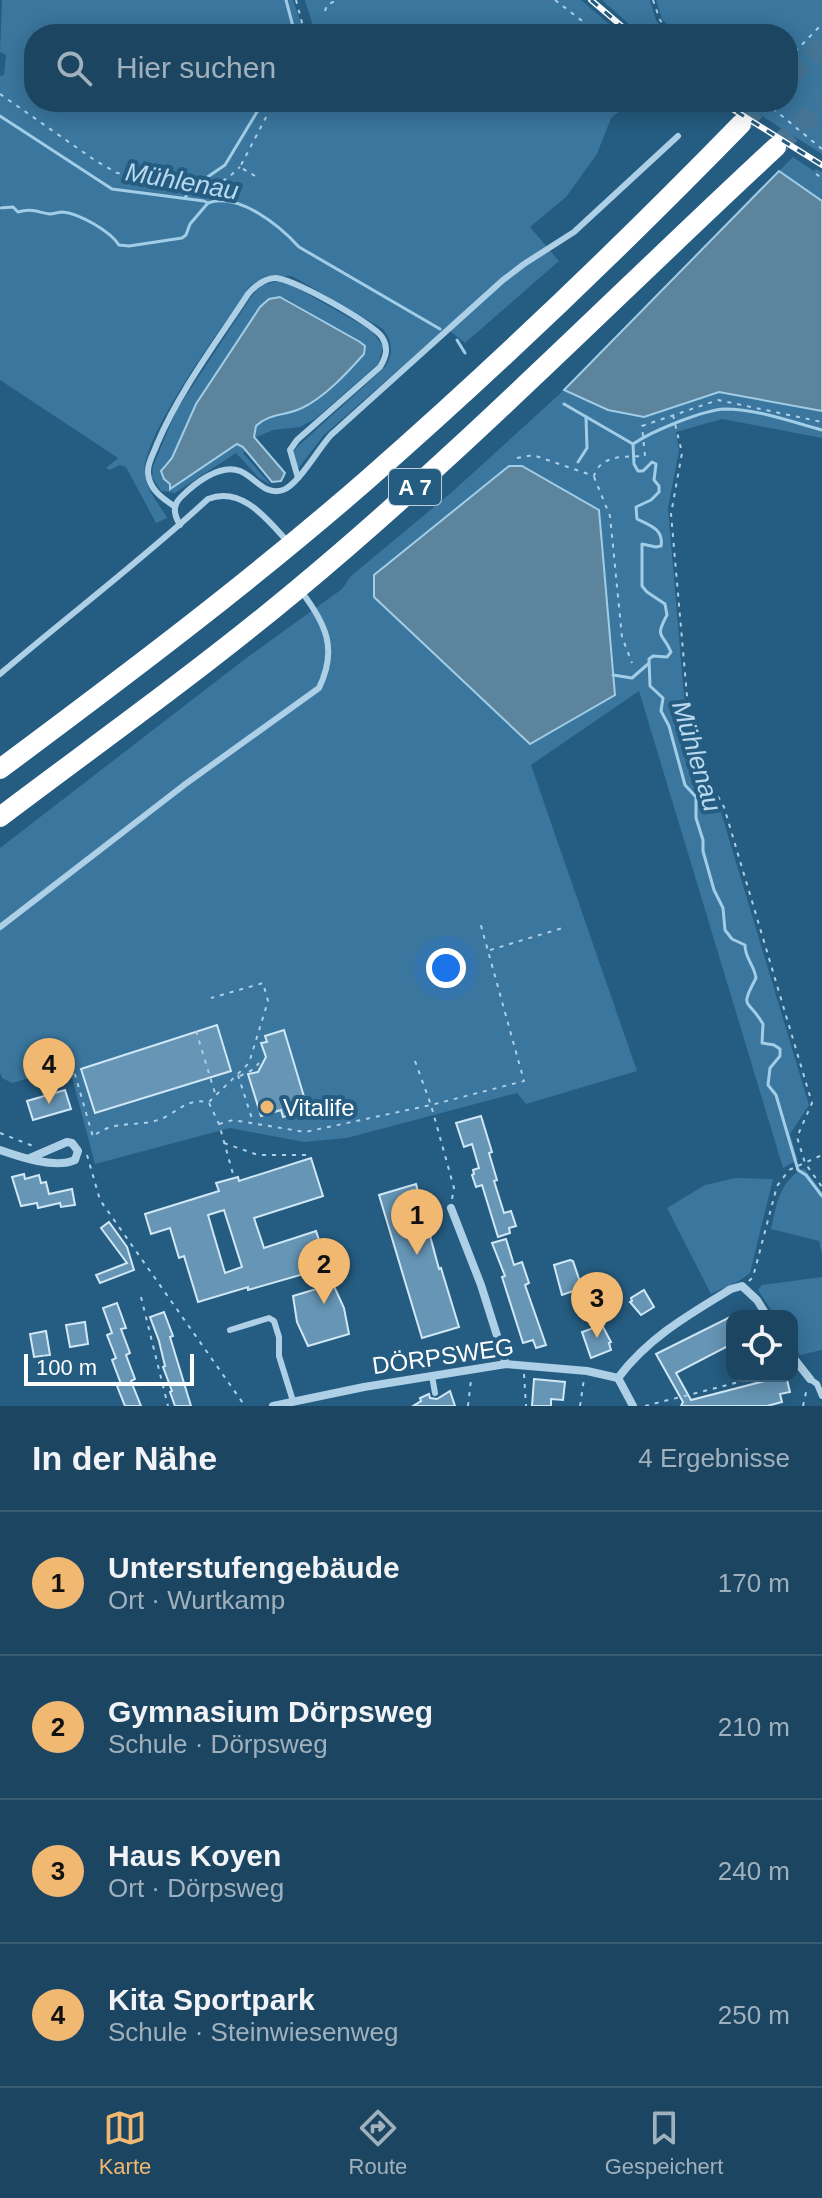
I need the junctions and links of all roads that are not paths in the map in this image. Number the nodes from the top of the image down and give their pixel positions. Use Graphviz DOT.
graph roads {
  1 [pos="741,124"];
  2 [pos="678,136"];
  3 [pos="776,147"];
  4 [pos="298,478"];
  5 [pos="174,506"];
  6 [pos="180,525"];
  7 [pos="290,545"];
  8 [pos="299,588"];
  9 [pos="0,674"];
  10 [pos="0,769"];
  11 [pos="0,817"];
  12 [pos="0,927"];
  13 [pos="0,1150"];
  14 [pos="34,1156"];
  15 [pos="451,1208"];
  16 [pos="763,1310"];
  17 [pos="230,1330"];
  18 [pos="506,1364"];
  19 [pos="798,1364"];
  20 [pos="551,1366"];
  21 [pos="432,1376"];
  22 [pos="550,1377"];
  23 [pos="618,1378"];
  24 [pos="810,1379"];
  25 [pos="435,1393"];
  26 [pos="822,1396"];
  27 [pos="293,1401"];
  28 [pos="273,1406"];
  29 [pos="633,1406"];
  1 -- 7 [label="highway, A 7"];
  2 -- 4 [label="lane"];
  3 -- 8 [label="highway, A 7"];
  4 -- 5 [label="lane"];
  4 -- 5 [label="lane"];
  5 -- 6 [label="lane"];
  6 -- 7 [label="lane"];
  6 -- 9 [label="lane"];
  7 -- 10 [label="highway, A 7"];
  8 -- 11 [label="highway, A 7"];
  8 -- 12 [label="lane"];
  13 -- 14 [label="street"];
  14 -- 14 [label="street"];
  15 -- 18 [label="street"];
  16 -- 23 [label="street"];
  17 -- 27 [label="lane"];
  18 -- 20 [label="street, DÖRPSWEG"];
  18 -- 21 [label="street, DÖRPSWEG"];
  19 -- 24 [label="street"];
  20 -- 22 [label="lane"];
  20 -- 23 [label="street, DÖRPSWEG"];
  21 -- 25 [label="lane"];
  21 -- 27 [label="street, DÖRPSWEG"];
  23 -- 29 [label="street"];
  24 -- 26 [label="lane"];
  27 -- 28 [label="street, DÖRPSWEG"];
}
